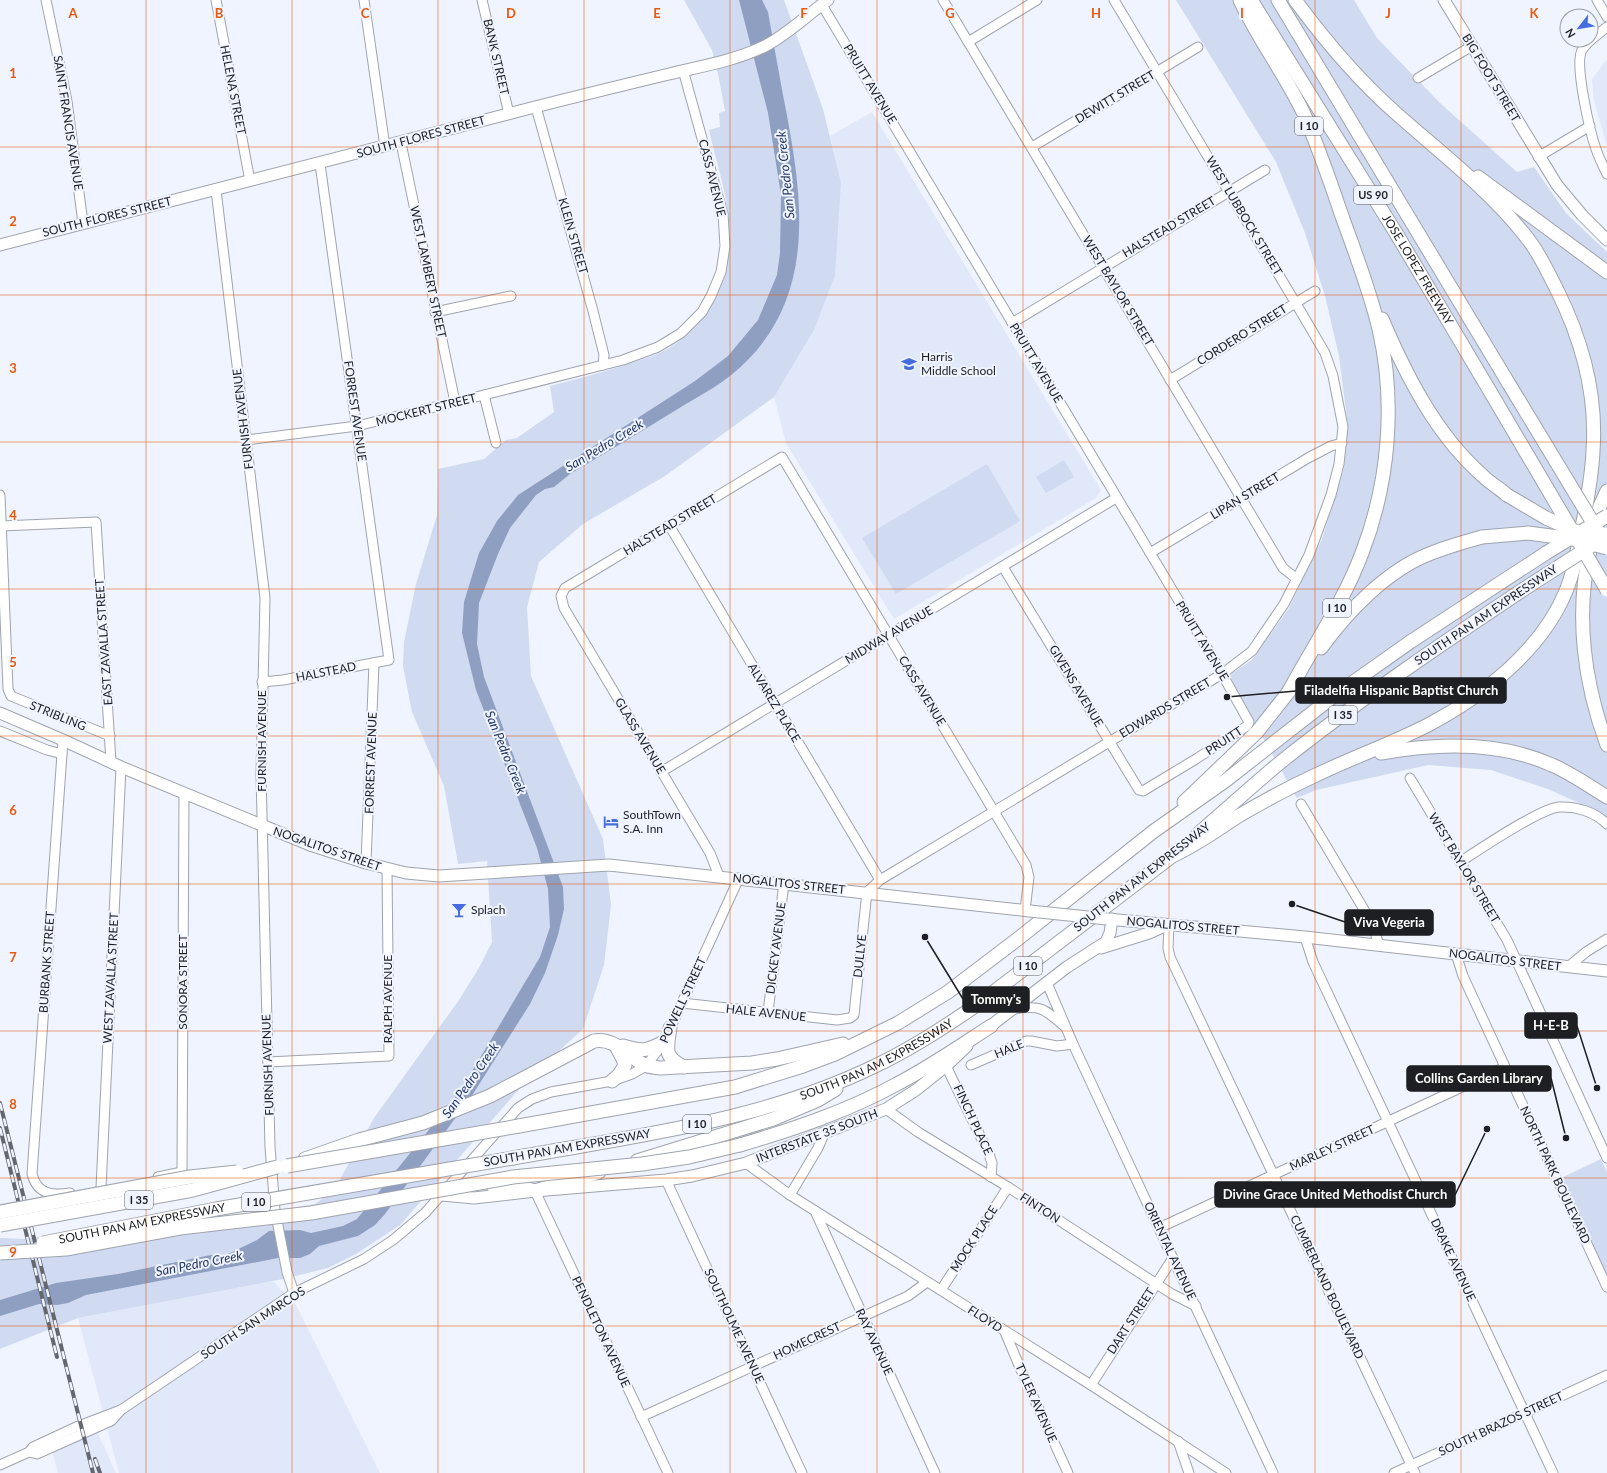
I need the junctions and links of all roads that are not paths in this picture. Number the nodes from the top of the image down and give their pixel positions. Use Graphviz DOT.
graph roads {
  1 [pos="46,0"];
  2 [pos="216,0"];
  3 [pos="364,0"];
  4 [pos="482,0"];
  5 [pos="943,0"];
  6 [pos="1038,0"];
  7 [pos="1114,0"];
  8 [pos="1240,0"];
  9 [pos="1251,0"];
  10 [pos="1278,0"];
  11 [pos="1295,0"];
  12 [pos="1444,0"];
  13 [pos="1597,0"];
  14 [pos="825,2"];
  15 [pos="1607,17"];
  16 [pos="1607,27"];
  17 [pos="968,42"];
  18 [pos="1472,46"];
  19 [pos="1198,47"];
  20 [pos="683,70"];
  21 [pos="1157,72"];
  22 [pos="1418,78"];
  23 [pos="536,107"];
  24 [pos="509,114"];
  25 [pos="1590,126"];
  26 [pos="1413,128"];
  27 [pos="401,143"];
  28 [pos="385,147"];
  29 [pos="1032,147"];
  30 [pos="1538,157"];
  31 [pos="320,164"];
  32 [pos="1265,170"];
  33 [pos="1607,174"];
  34 [pos="250,181"];
  35 [pos="216,190"];
  36 [pos="1229,192"];
  37 [pos="82,223"];
  38 [pos="1607,240"];
  39 [pos="0,245"];
  40 [pos="1358,262"];
  41 [pos="1103,267"];
  42 [pos="1607,272"];
  43 [pos="1315,291"];
  44 [pos="511,296"];
  45 [pos="1296,302"];
  46 [pos="435,312"];
  47 [pos="1012,323"];
  48 [pos="603,365"];
  49 [pos="1170,380"];
  50 [pos="484,396"];
  51 [pos="455,402"];
  52 [pos="357,426"];
  53 [pos="246,440"];
  54 [pos="496,443"];
  55 [pos="1342,443"];
  56 [pos="782,457"];
  57 [pos="1607,491"];
  58 [pos="0,494"];
  59 [pos="1116,498"];
  60 [pos="1242,498"];
  61 [pos="1607,516"];
  62 [pos="669,525"];
  63 [pos="1,526"];
  64 [pos="1604,534"];
  65 [pos="1607,547"];
  66 [pos="1150,553"];
  67 [pos="1003,567"];
  68 [pos="1297,579"];
  69 [pos="1607,590"];
  70 [pos="561,596"];
  71 [pos="889,636"];
  72 [pos="389,660"];
  73 [pos="374,662"];
  74 [pos="1222,674"];
  75 [pos="262,682"];
  76 [pos="1289,691"];
  77 [pos="774,704"];
  78 [pos="0,713"];
  79 [pos="1249,722"];
  80 [pos="0,731"];
  81 [pos="110,736"];
  82 [pos="64,740"];
  83 [pos="1110,742"];
  84 [pos="1607,745"];
  85 [pos="62,754"];
  86 [pos="1359,756"];
  87 [pos="1196,759"];
  88 [pos="111,762"];
  89 [pos="121,767"];
  90 [pos="661,772"];
  91 [pos="1410,778"];
  92 [pos="184,793"];
  93 [pos="1607,798"];
  94 [pos="1301,804"];
  95 [pos="995,812"];
  96 [pos="1607,824"];
  97 [pos="262,826"];
  98 [pos="1154,831"];
  99 [pos="1174,855"];
  100 [pos="1460,862"];
  101 [pos="366,863"];
  102 [pos="387,869"];
  103 [pos="719,876"];
  104 [pos="739,878"];
  105 [pos="880,880"];
  106 [pos="784,884"];
  107 [pos="867,892"];
  108 [pos="1028,910"];
  109 [pos="1109,919"];
  110 [pos="1169,924"];
  111 [pos="1305,937"];
  112 [pos="1607,939"];
  113 [pos="1379,946"];
  114 [pos="1096,950"];
  115 [pos="1456,954"];
  116 [pos="1515,960"];
  117 [pos="1568,967"];
  118 [pos="1607,971"];
  119 [pos="1047,983"];
  120 [pos="682,1003"];
  121 [pos="1014,1009"];
  122 [pos="768,1012"];
  123 [pos="850,1018"];
  124 [pos="991,1026"];
  125 [pos="670,1028"];
  126 [pos="1066,1028"];
  127 [pos="870,1038"];
  128 [pos="611,1042"];
  129 [pos="664,1042"];
  130 [pos="1073,1044"];
  131 [pos="268,1062"];
  132 [pos="971,1065"];
  133 [pos="646,1066"];
  134 [pos="875,1066"];
  135 [pos="946,1066"];
  136 [pos="684,1067"];
  137 [pos="1505,1067"];
  138 [pos="612,1081"];
  139 [pos="886,1109"];
  140 [pos="1388,1122"];
  141 [pos="824,1134"];
  142 [pos="1607,1158"];
  143 [pos="746,1163"];
  144 [pos="282,1167"];
  145 [pos="1274,1176"];
  146 [pos="991,1177"];
  147 [pos="666,1180"];
  148 [pos="1008,1187"];
  149 [pos="101,1188"];
  150 [pos="535,1191"];
  151 [pos="442,1195"];
  152 [pos="790,1195"];
  153 [pos="82,1196"];
  154 [pos="0,1207"];
  155 [pos="815,1211"];
  156 [pos="0,1212"];
  157 [pos="0,1225"];
  158 [pos="1159,1228"];
  159 [pos="0,1252"];
  160 [pos="1173,1258"];
  161 [pos="927,1282"];
  162 [pos="1156,1283"];
  163 [pos="1607,1287"];
  164 [pos="941,1290"];
  165 [pos="294,1293"];
  166 [pos="1196,1306"];
  167 [pos="862,1316"];
  168 [pos="1005,1332"];
  169 [pos="752,1365"];
  170 [pos="1607,1375"];
  171 [pos="1091,1385"];
  172 [pos="1525,1413"];
  173 [pos="641,1417"];
  174 [pos="1178,1441"];
  175 [pos="1268,1464"];
  176 [pos="0,1465"];
  177 [pos="1413,1469"];
  178 [pos="668,1473"];
  179 [pos="802,1473"];
  180 [pos="935,1473"];
  181 [pos="1068,1473"];
  182 [pos="1189,1473"];
  183 [pos="1226,1473"];
  184 [pos="1264,1473"];
  185 [pos="1273,1473"];
  186 [pos="1394,1473"];
  187 [pos="1553,1473"];
  1 -- 37 [label="street, SAINT FRANCIS AVENUE"];
  2 -- 34 [label="street, HELENA STREET"];
  3 -- 28 [label="street"];
  4 -- 24 [label="street, BANK STREET"];
  5 -- 17 [label="street, WEST BAYLOR STREET"];
  6 -- 17 [label="street"];
  7 -- 21 [label="street, WEST LUBBOCK STREET"];
  8 -- 40 [label="highway, I 10"];
  9 -- 69 [label="highway, JOSE LOPEZ FREEWAY / US 90, bridge"];
  10 -- 64 [label="highway, JOSE LOPEZ FREEWAY / US 90, bridge"];
  11 -- 26 [label="highway, I 10"];
  12 -- 18 [label="main road, BIG FOOT STREET"];
  13 -- 15 [label="street"];
  14 -- 20 [label="main road, SOUTH FLORES STREET"];
  14 -- 47 [label="street, PRUITT AVENUE"];
  16 -- 25 [label="street"];
  17 -- 29 [label="street, WEST BAYLOR STREET"];
  18 -- 22 [label="street"];
  18 -- 30 [label="main road, BIG FOOT STREET"];
  19 -- 21 [label="street, DEWITT STREET"];
  20 -- 23 [label="main road, SOUTH FLORES STREET"];
  20 -- 48 [label="street, CASS AVENUE"];
  21 -- 29 [label="street, DEWITT STREET"];
  21 -- 36 [label="street, WEST LUBBOCK STREET"];
  23 -- 24 [label="main road, SOUTH FLORES STREET"];
  23 -- 48 [label="street, KLEIN STREET"];
  24 -- 27 [label="main road, SOUTH FLORES STREET"];
  25 -- 30 [label="street"];
  25 -- 33 [label="street"];
  26 -- 42 [label="highway"];
  26 -- 86 [label="highway, I 10"];
  27 -- 28 [label="main road, SOUTH FLORES STREET"];
  27 -- 46 [label="street, WEST LAMBERT STREET"];
  28 -- 31 [label="main road, SOUTH FLORES STREET"];
  29 -- 41 [label="street, WEST BAYLOR STREET"];
  30 -- 38 [label="main road"];
  31 -- 34 [label="main road, SOUTH FLORES STREET"];
  31 -- 52 [label="street, FORREST AVENUE"];
  32 -- 36 [label="street, HALSTEAD STREET"];
  34 -- 35 [label="main road, SOUTH FLORES STREET"];
  35 -- 37 [label="main road, SOUTH FLORES STREET"];
  35 -- 53 [label="street, FURNISH AVENUE"];
  36 -- 41 [label="street, HALSTEAD STREET"];
  36 -- 45 [label="street, WEST LUBBOCK STREET"];
  37 -- 39 [label="main road, SOUTH FLORES STREET"];
  40 -- 64 [label="highway, bridge"];
  40 -- 76 [label="highway, I 10"];
  41 -- 47 [label="street, HALSTEAD STREET"];
  41 -- 49 [label="street, WEST BAYLOR STREET"];
  43 -- 45 [label="street, CORDERO STREET"];
  44 -- 46 [label="street"];
  45 -- 49 [label="street, CORDERO STREET"];
  45 -- 55 [label="street, WEST LUBBOCK STREET"];
  46 -- 51 [label="street, WEST LAMBERT STREET"];
  47 -- 59 [label="street, PRUITT AVENUE"];
  48 -- 50 [label="street, MOCKERT STREET"];
  49 -- 60 [label="street, WEST BAYLOR STREET"];
  50 -- 51 [label="street, MOCKERT STREET"];
  50 -- 54 [label="street"];
  51 -- 52 [label="street, MOCKERT STREET"];
  52 -- 53 [label="street, MOCKERT STREET"];
  52 -- 72 [label="street, FORREST AVENUE"];
  53 -- 75 [label="street, FURNISH AVENUE"];
  55 -- 60 [label="street, LIPAN STREET"];
  55 -- 68 [label="street, EDWARDS STREET"];
  56 -- 62 [label="street, HALSTEAD STREET"];
  56 -- 71 [label="street, CASS AVENUE"];
  57 -- 84 [label="highway"];
  58 -- 63 [label="street"];
  59 -- 66 [label="street, PRUITT AVENUE"];
  59 -- 67 [label="street, MIDWAY AVENUE"];
  60 -- 66 [label="street, LIPAN STREET"];
  60 -- 68 [label="street, WEST BAYLOR STREET"];
  61 -- 98 [label="highway, SOUTH PAN AM EXPRESSWAY / I 35, bridge"];
  62 -- 70 [label="street, HALSTEAD STREET"];
  62 -- 77 [label="street, ALVAREZ PLACE"];
  63 -- 81 [label="street, STRIBLING"];
  63 -- 81 [label="street, EAST ZAVALLA STREET"];
  64 -- 65 [label="highway, US 90, bridge"];
  64 -- 99 [label="highway, SOUTH PAN AM EXPRESSWAY / I 35, bridge"];
  65 -- 76 [label="highway, bridge"];
  66 -- 74 [label="street, PRUITT AVENUE"];
  67 -- 71 [label="street, MIDWAY AVENUE"];
  67 -- 83 [label="street, GIVENS AVENUE"];
  68 -- 74 [label="street, EDWARDS STREET"];
  70 -- 90 [label="street, GLASS AVENUE"];
  71 -- 77 [label="street, MIDWAY AVENUE"];
  71 -- 95 [label="street, CASS AVENUE"];
  72 -- 73 [label="street, HALSTEAD"];
  73 -- 75 [label="street, HALSTEAD"];
  73 -- 101 [label="street, FORREST AVENUE"];
  74 -- 79 [label="street, PRUITT AVENUE"];
  74 -- 83 [label="street, EDWARDS STREET"];
  75 -- 97 [label="street, FURNISH AVENUE"];
  76 -- 98 [label="highway, I 10"];
  77 -- 90 [label="street, MIDWAY AVENUE"];
  77 -- 105 [label="street, ALVAREZ PLACE"];
  78 -- 82 [label="main road, NOGALITOS STREET"];
  79 -- 87 [label="street, PRUITT"];
  80 -- 85 [label="street"];
  81 -- 88 [label="street, EAST ZAVALLA STREET"];
  82 -- 85 [label="street, BURBANK STREET"];
  82 -- 88 [label="main road, NOGALITOS STREET"];
  83 -- 87 [label="street, GIVENS AVENUE"];
  83 -- 95 [label="street, EDWARDS STREET"];
  85 -- 149 [label="street, BURBANK STREET"];
  86 -- 93 [label="highway"];
  86 -- 99 [label="highway, I 10"];
  88 -- 89 [label="main road, NOGALITOS STREET"];
  89 -- 92 [label="main road, NOGALITOS STREET"];
  89 -- 149 [label="street, WEST ZAVALLA STREET"];
  90 -- 103 [label="street, GLASS AVENUE"];
  91 -- 100 [label="street, WEST BAYLOR STREET"];
  92 -- 97 [label="main road, NOGALITOS STREET"];
  92 -- 149 [label="street, SONORA STREET"];
  94 -- 113 [label="street"];
  95 -- 105 [label="street, EDWARDS STREET"];
  95 -- 108 [label="street, CASS AVENUE"];
  96 -- 100 [label="street"];
  97 -- 101 [label="main road, NOGALITOS STREET"];
  97 -- 131 [label="street, FURNISH AVENUE"];
  98 -- 127 [label="highway, SOUTH PAN AM EXPRESSWAY / I 10"];
  99 -- 134 [label="highway, SOUTH PAN AM EXPRESSWAY / I 10"];
  100 -- 116 [label="street, WEST BAYLOR STREET"];
  101 -- 102 [label="main road, NOGALITOS STREET"];
  102 -- 103 [label="main road, NOGALITOS STREET"];
  102 -- 131 [label="street, RALPH AVENUE"];
  103 -- 104 [label="main road, NOGALITOS STREET"];
  104 -- 106 [label="main road, NOGALITOS STREET"];
  104 -- 120 [label="street, POWELL STREET"];
  105 -- 107 [label="street, EDWARDS STREET"];
  106 -- 107 [label="main road, NOGALITOS STREET"];
  106 -- 122 [label="street, DICKEY AVENUE"];
  107 -- 108 [label="main road, NOGALITOS STREET"];
  107 -- 123 [label="street, DULLYE"];
  108 -- 109 [label="main road, NOGALITOS STREET, bridge"];
  109 -- 110 [label="main road, NOGALITOS STREET"];
  109 -- 114 [label="main road, INTERSTATE 35 SOUTH"];
  110 -- 111 [label="main road, NOGALITOS STREET"];
  110 -- 114 [label="main road, INTERSTATE 35 SOUTH"];
  110 -- 145 [label="street, CUMBERLAND BOULEVARD"];
  111 -- 113 [label="main road, NOGALITOS STREET"];
  111 -- 140 [label="street, DRAKE AVENUE"];
  112 -- 117 [label="street"];
  113 -- 115 [label="main road, NOGALITOS STREET"];
  114 -- 119 [label="main road, INTERSTATE 35 SOUTH"];
  115 -- 116 [label="main road, NOGALITOS STREET"];
  115 -- 137 [label="street, NORTH PARK BOULEVARD"];
  116 -- 117 [label="main road, NOGALITOS STREET"];
  116 -- 142 [label="street, WEST BAYLOR STREET"];
  117 -- 118 [label="main road, NOGALITOS STREET"];
  119 -- 121 [label="main road, INTERSTATE 35 SOUTH"];
  119 -- 126 [label="street, ORIENTAL AVENUE"];
  120 -- 122 [label="street, HALE AVENUE"];
  120 -- 125 [label="street, POWELL STREET"];
  121 -- 124 [label="main road, INTERSTATE 35 SOUTH"];
  121 -- 126 [label="street, ORIENTAL AVENUE"];
  122 -- 123 [label="street, HALE AVENUE"];
  124 -- 135 [label="main road, INTERSTATE 35 SOUTH"];
  124 -- 159 [label="highway, bridge"];
  125 -- 129 [label="street, POWELL STREET"];
  125 -- 136 [label="highway"];
  126 -- 130 [label="street, ORIENTAL AVENUE"];
  127 -- 136 [label="highway"];
  127 -- 144 [label="highway, SOUTH PAN AM EXPRESSWAY / I 10, bridge"];
  128 -- 129 [label="highway"];
  128 -- 133 [label="highway"];
  128 -- 138 [label="highway"];
  128 -- 144 [label="highway, bridge"];
  129 -- 133 [label="street, POWELL STREET"];
  130 -- 132 [label="street, HALE"];
  130 -- 158 [label="street, ORIENTAL AVENUE"];
  131 -- 165 [label="street, FURNISH AVENUE"];
  133 -- 136 [label="highway"];
  133 -- 138 [label="street, POWELL STREET"];
  134 -- 150 [label="highway"];
  134 -- 159 [label="highway, SOUTH PAN AM EXPRESSWAY / I 10, bridge"];
  135 -- 139 [label="main road, INTERSTATE 35 SOUTH"];
  135 -- 146 [label="street, FINCH PLACE"];
  137 -- 140 [label="street, MARLEY STREET"];
  137 -- 163 [label="street, NORTH PARK BOULEVARD"];
  138 -- 151 [label="street, POWELL STREET"];
  139 -- 141 [label="main road, INTERSTATE 35 SOUTH"];
  139 -- 146 [label="street, FINTON"];
  140 -- 145 [label="street, MARLEY STREET"];
  140 -- 172 [label="street, DRAKE AVENUE"];
  141 -- 143 [label="main road, INTERSTATE 35 SOUTH"];
  141 -- 152 [label="street"];
  143 -- 147 [label="main road, INTERSTATE 35 SOUTH"];
  143 -- 152 [label="street, FLOYD"];
  144 -- 153 [label="highway, SOUTH PAN AM EXPRESSWAY / I 10, bridge"];
  144 -- 157 [label="highway, SOUTH PAN AM EXPRESSWAY / I 35, bridge"];
  145 -- 158 [label="street, MARLEY STREET"];
  145 -- 177 [label="street, CUMBERLAND BOULEVARD"];
  146 -- 148 [label="street, FINTON"];
  147 -- 150 [label="main road, INTERSTATE 35 SOUTH"];
  147 -- 169 [label="street, SOUTHOLME AVENUE"];
  148 -- 162 [label="street, FINTON"];
  148 -- 164 [label="street, MOCK PLACE"];
  150 -- 151 [label="main road, INTERSTATE 35 SOUTH"];
  150 -- 173 [label="street, PENDLETON AVENUE"];
  151 -- 165 [label="street, SOUTH SAN MARCOS"];
  152 -- 155 [label="street, FLOYD"];
  153 -- 154 [label="highway, bridge"];
  153 -- 156 [label="highway, SOUTH PAN AM EXPRESSWAY / I 10, bridge"];
  155 -- 161 [label="street, FLOYD"];
  155 -- 167 [label="street, RAY AVENUE"];
  158 -- 160 [label="street, ORIENTAL AVENUE"];
  160 -- 162 [label="street, DART STREET"];
  160 -- 166 [label="street, ORIENTAL AVENUE"];
  161 -- 164 [label="street, FLOYD"];
  161 -- 167 [label="street, HOMECREST"];
  162 -- 166 [label="street, FINTON"];
  162 -- 171 [label="street, DART STREET"];
  164 -- 168 [label="street, FLOYD"];
  165 -- 176 [label="street, SOUTH SAN MARCOS"];
  166 -- 175 [label="street, ORIENTAL AVENUE"];
  167 -- 169 [label="street, HOMECREST"];
  167 -- 180 [label="street, RAY AVENUE"];
  168 -- 171 [label="street, FLOYD"];
  168 -- 181 [label="street, TYLER AVENUE"];
  169 -- 173 [label="street, HOMECREST"];
  169 -- 179 [label="street, SOUTHOLME AVENUE"];
  170 -- 172 [label="street, SOUTH BRAZOS STREET"];
  171 -- 174 [label="street, FLOYD"];
  172 -- 177 [label="street, SOUTH BRAZOS STREET"];
  172 -- 187 [label="street, DRAKE AVENUE"];
  173 -- 178 [label="street, PENDLETON AVENUE"];
  174 -- 182 [label="street"];
  174 -- 183 [label="street, FLOYD"];
  175 -- 184 [label="street"];
  175 -- 185 [label="street, ORIENTAL AVENUE"];
  177 -- 186 [label="street, SOUTH BRAZOS STREET"];
}
